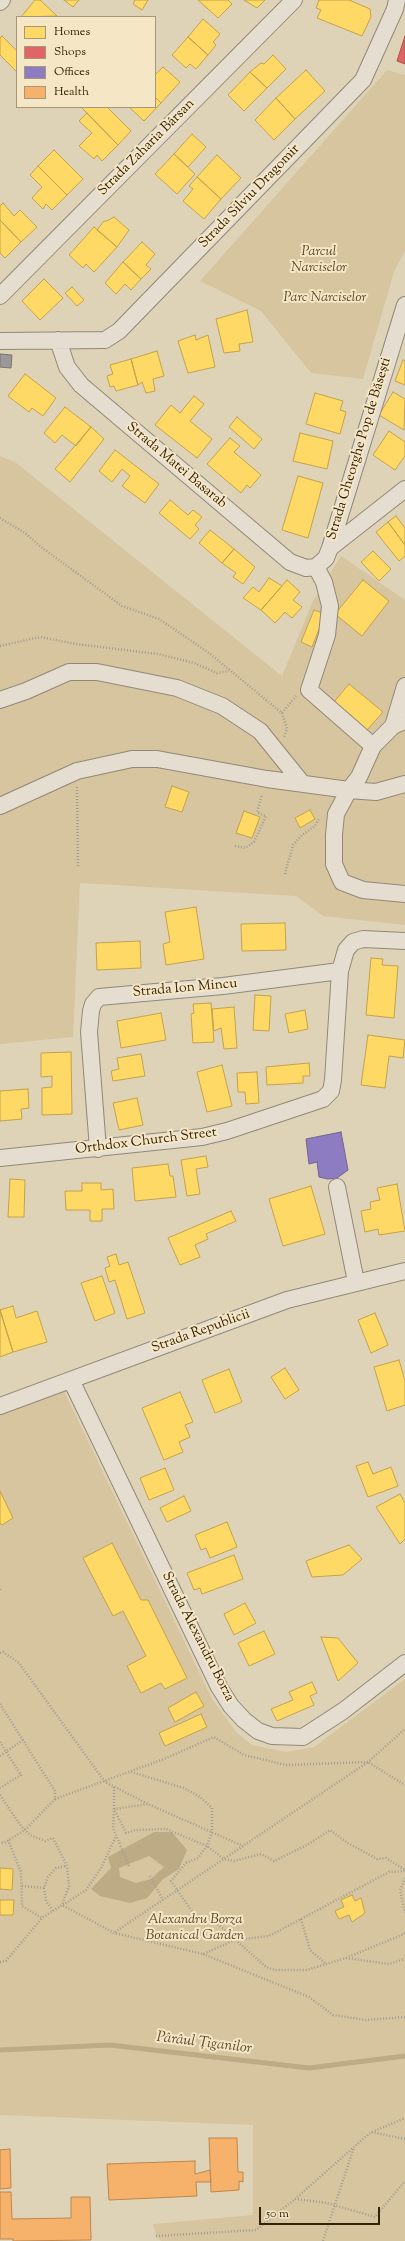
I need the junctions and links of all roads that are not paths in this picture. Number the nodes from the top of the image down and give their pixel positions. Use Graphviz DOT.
graph roads {
  1 [pos="294,0"];
  2 [pos="397,0"];
  3 [pos="0,296"];
  4 [pos="405,305"];
  5 [pos="1,340"];
  6 [pos="58,340"];
  7 [pos="405,489"];
  8 [pos="330,548"];
  9 [pos="316,567"];
  10 [pos="405,686"];
  11 [pos="0,700"];
  12 [pos="399,724"];
  13 [pos="373,746"];
  14 [pos="302,783"];
  15 [pos="405,784"];
  16 [pos="349,790"];
  17 [pos="0,806"];
  18 [pos="405,894"];
  19 [pos="405,941"];
  20 [pos="340,971"];
  21 [pos="98,1149"];
  22 [pos="0,1158"];
  23 [pos="337,1187"];
  24 [pos="405,1271"];
  25 [pos="356,1282"];
  26 [pos="72,1380"];
  27 [pos="0,1406"];
  28 [pos="405,1663"];
  1 -- 3 [label="street, Strada Zaharia Bârsan"];
  2 -- 6 [label="street, Strada Silviu Dragomir"];
  4 -- 8 [label="street, Strada Gheorghe Pop de Băsești"];
  5 -- 6 [label="street, Strada Silviu Dragomir"];
  6 -- 9 [label="street, Strada Matei Basarab"];
  7 -- 8 [label="street"];
  8 -- 9 [label="street, Strada Gheorghe Pop de Băsești"];
  9 -- 13 [label="street"];
  10 -- 12 [label="street"];
  11 -- 14 [label="street"];
  12 -- 13 [label="street"];
  13 -- 16 [label="street"];
  14 -- 16 [label="street"];
  14 -- 17 [label="street"];
  15 -- 16 [label="street"];
  16 -- 18 [label="street"];
  19 -- 20 [label="street"];
  20 -- 21 [label="street, Orthdox Church Street"];
  20 -- 21 [label="street, Strada Ion Mincu"];
  21 -- 22 [label="street, Orthdox Church Street"];
  23 -- 25 [label="street"];
  24 -- 25 [label="street, Strada Republicii"];
  25 -- 26 [label="street, Strada Republicii"];
  26 -- 27 [label="street, Strada Republicii"];
  26 -- 28 [label="street, Strada Alexandru Borza"];
}
